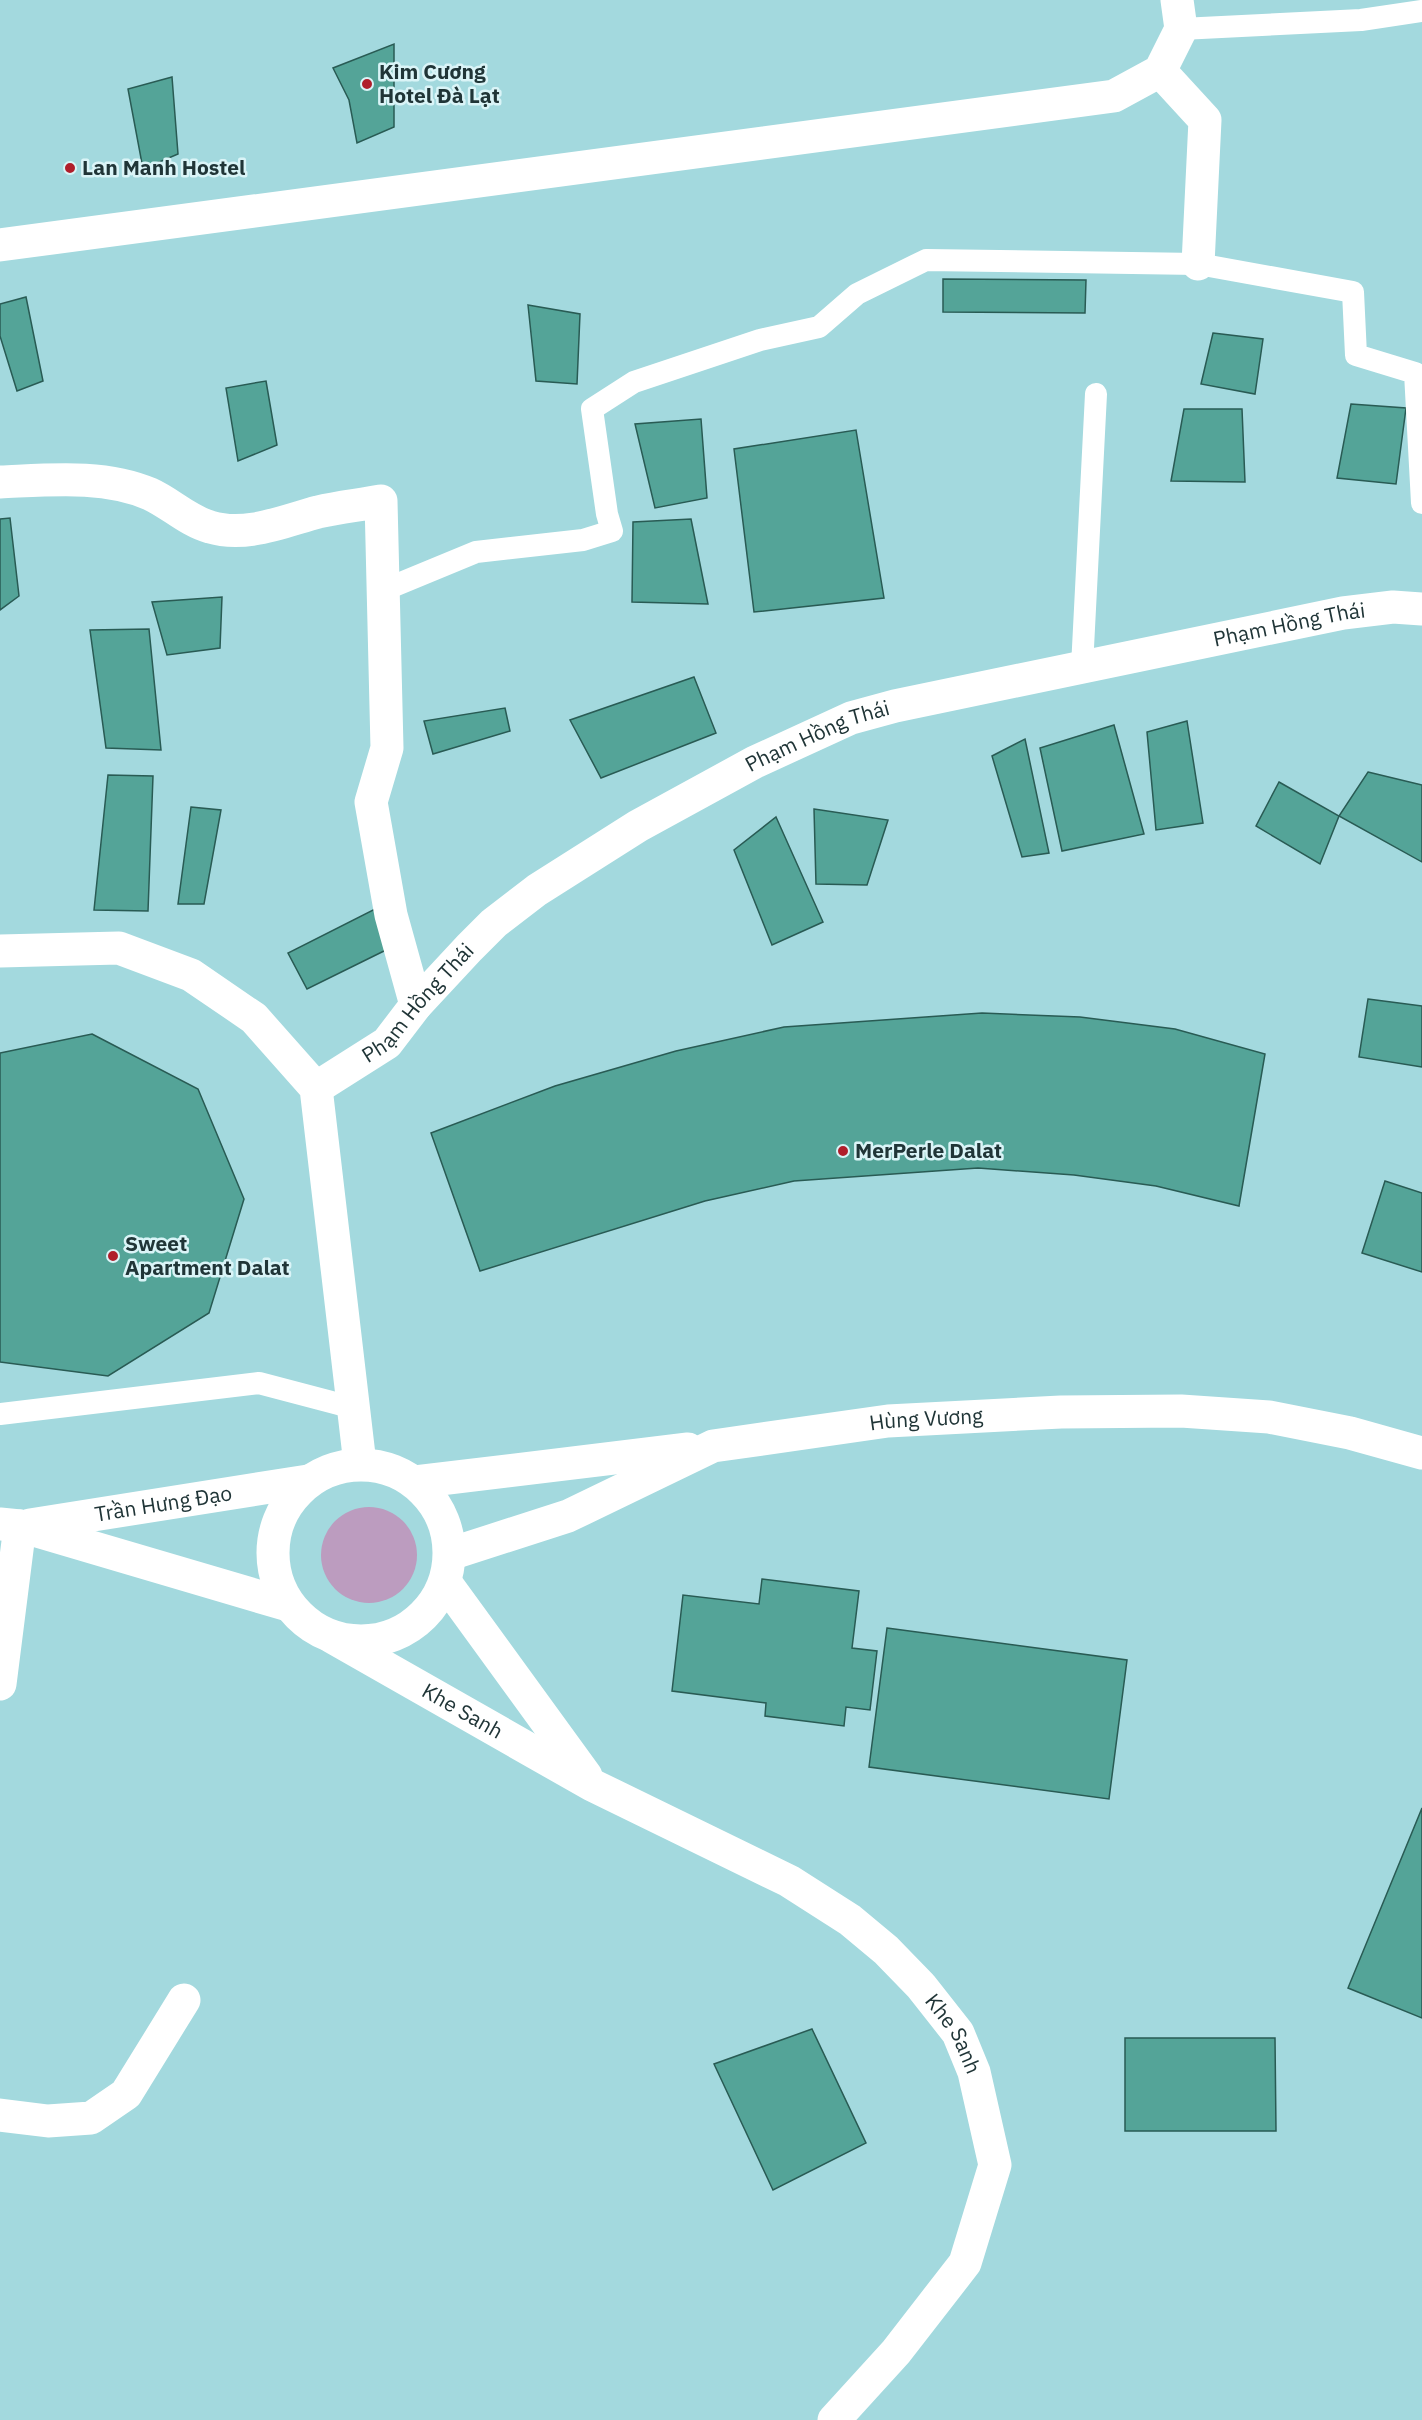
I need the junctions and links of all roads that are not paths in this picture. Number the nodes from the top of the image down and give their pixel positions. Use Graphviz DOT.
graph roads {
  1 [pos="1422,10"];
  2 [pos="1179,14"];
  3 [pos="1160,71"];
  4 [pos="0,245"];
  5 [pos="1198,264"];
  6 [pos="1096,394"];
  7 [pos="0,482"];
  8 [pos="1422,503"];
  9 [pos="384,590"];
  10 [pos="1422,609"];
  11 [pos="1082,667"];
  12 [pos="0,951"];
  13 [pos="416,1005"];
  14 [pos="316,1088"];
  15 [pos="354,1408"];
  16 [pos="0,1414"];
  17 [pos="713,1446"];
  18 [pos="1422,1453"];
  19 [pos="360,1464"];
  20 [pos="308,1481"];
  21 [pos="415,1482"];
  22 [pos="10,1525"];
  23 [pos="447,1568"];
  24 [pos="288,1605"];
  25 [pos="332,1637"];
  26 [pos="0,1684"];
  27 [pos="592,1785"];
  28 [pos="184,2000"];
  29 [pos="0,2115"];
  30 [pos="834,2420"];
  1 -- 2 [label="lane"];
  2 -- 3 [label="main road"];
  3 -- 4 [label="main road"];
  3 -- 5 [label="main road"];
  5 -- 8 [label="lane"];
  5 -- 9 [label="lane"];
  6 -- 11 [label="lane"];
  7 -- 9 [label="main road"];
  9 -- 13 [label="main road"];
  10 -- 11 [label="main road, Phạm Hồng Thái"];
  11 -- 13 [label="main road, Phạm Hồng Thái"];
  12 -- 14 [label="main road"];
  13 -- 14 [label="main road, Phạm Hồng Thái"];
  14 -- 15 [label="main road"];
  15 -- 16 [label="lane"];
  15 -- 19 [label="main road"];
  17 -- 18 [label="main road, Hùng Vương"];
  17 -- 21 [label="main road"];
  17 -- 23 [label="main road, Hùng Vương"];
  19 -- 20 [label="main road"];
  19 -- 21 [label="main road"];
  20 -- 22 [label="main road, Trần Hưng Đạo"];
  20 -- 24 [label="main road"];
  21 -- 23 [label="main road"];
  22 -- 24 [label="main road, Trần Hưng Đạo"];
  22 -- 26 [label="main road"];
  23 -- 25 [label="main road"];
  23 -- 27 [label="main road, Khe Sanh"];
  24 -- 25 [label="main road"];
  25 -- 27 [label="main road, Khe Sanh"];
  27 -- 30 [label="main road, Khe Sanh"];
  28 -- 29 [label="main road"];
}
